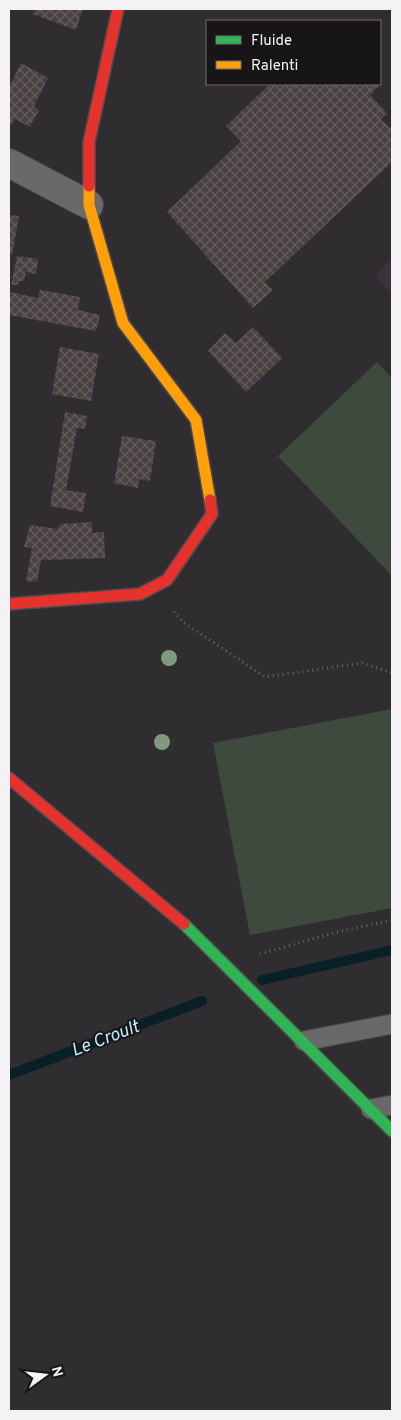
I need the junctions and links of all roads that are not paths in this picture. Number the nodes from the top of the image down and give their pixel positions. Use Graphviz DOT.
graph roads {
  1 [pos="118,9"];
  2 [pos="9,163"];
  3 [pos="89,205"];
  4 [pos="9,604"];
  5 [pos="9,778"];
  6 [pos="392,1024"];
  7 [pos="304,1041"];
  8 [pos="392,1104"];
  9 [pos="371,1109"];
  10 [pos="392,1131"];
  1 -- 3 [label="street"];
  2 -- 3 [label="street"];
  3 -- 4 [label="street"];
  5 -- 7 [label="street"];
  6 -- 7 [label="lane"];
  7 -- 9 [label="street"];
  8 -- 9 [label="lane"];
  9 -- 10 [label="street"];
}
